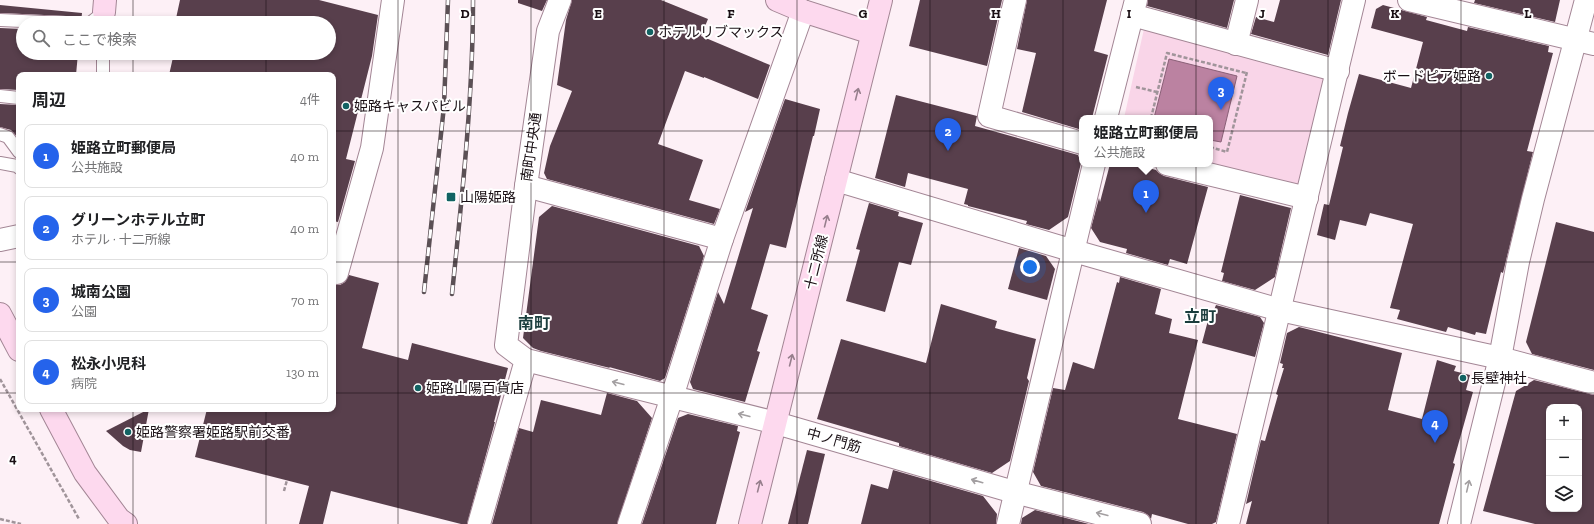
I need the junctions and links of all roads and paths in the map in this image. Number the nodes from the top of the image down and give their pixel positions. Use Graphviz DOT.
graph roads {
  1 [pos="393,0"];
  2 [pos="560,0"];
  3 [pos="777,0"];
  4 [pos="881,0"];
  5 [pos="1015,0"];
  6 [pos="1247,0"];
  7 [pos="1354,0"];
  8 [pos="1410,0"];
  9 [pos="1586,0"];
  10 [pos="1134,8"];
  11 [pos="803,11"];
  12 [pos="0,20"];
  13 [pos="16,21"];
  14 [pos="872,33"];
  15 [pos="1585,42"];
  16 [pos="1236,44"];
  17 [pos="103,60"];
  18 [pos="1338,71"];
  19 [pos="102,72"];
  20 [pos="0,96"];
  21 [pos="16,98"];
  22 [pos="1107,115"];
  23 [pos="1152,115"];
  24 [pos="0,134"];
  25 [pos="1079,142"];
  26 [pos="16,148"];
  27 [pos="1213,148"];
  28 [pos="0,163"];
  29 [pos="16,166"];
  30 [pos="1093,167"];
  31 [pos="1179,167"];
  32 [pos="836,180"];
  33 [pos="526,186"];
  34 [pos="1307,198"];
  35 [pos="16,237"];
  36 [pos="722,239"];
  37 [pos="0,240"];
  38 [pos="1074,251"];
  39 [pos="337,273"];
  40 [pos="1280,310"];
  41 [pos="0,314"];
  42 [pos="16,344"];
  43 [pos="1500,358"];
  44 [pos="526,360"];
  45 [pos="0,379"];
  46 [pos="1594,383"];
  47 [pos="672,397"];
  48 [pos="16,408"];
  49 [pos="18,412"];
  50 [pos="53,412"];
  51 [pos="776,423"];
  52 [pos="287,480"];
  53 [pos="284,491"];
  54 [pos="1014,492"];
  55 [pos="0,519"];
  56 [pos="79,520"];
  57 [pos="21,524"];
  58 [pos="126,524"];
  59 [pos="479,524"];
  60 [pos="629,524"];
  61 [pos="750,524"];
  62 [pos="1008,524"];
  63 [pos="1140,524"];
  64 [pos="1228,524"];
  65 [pos="1459,524"];
  1 -- 39 [label="street"];
  2 -- 33 [label="street, 南町中央通"];
  3 -- 11 [label="street"];
  4 -- 14 [label="street, 十二所線"];
  5 -- 25 [label="street"];
  6 -- 16 [label="street"];
  7 -- 18 [label="street"];
  8 -- 15 [label="street"];
  9 -- 15 [label="street"];
  10 -- 16 [label="street"];
  10 -- 22 [label="street"];
  11 -- 14 [label="street"];
  11 -- 36 [label="street"];
  12 -- 13 [label="lane"];
  32 -- 14 [label="street, 十二所線, one-way"];
  15 -- 43 [label="street"];
  16 -- 18 [label="street"];
  17 -- 19 [label="lane"];
  18 -- 34 [label="street"];
  20 -- 21 [label="lane"];
  23 -- 27 [label="path"];
  24 -- 26 [label="lane"];
  28 -- 29 [label="lane"];
  30 -- 38 [label="street"];
  31 -- 34 [label="street"];
  32 -- 38 [label="street"];
  51 -- 32 [label="street, 十二所線, one-way"];
  33 -- 36 [label="street"];
  33 -- 44 [label="street, 南町中央通"];
  34 -- 40 [label="street"];
  35 -- 37 [label="street"];
  36 -- 47 [label="street"];
  38 -- 40 [label="street"];
  38 -- 54 [label="street"];
  40 -- 43 [label="street"];
  40 -- 64 [label="street"];
  41 -- 42 [label="street"];
  43 -- 46 [label="street"];
  65 -- 43 [label="street, one-way"];
  47 -- 44 [label="street, 中ノ門筋, one-way"];
  44 -- 59 [label="street"];
  45 -- 48 [label="path"];
  51 -- 47 [label="street, 中ノ門筋, one-way"];
  47 -- 60 [label="street"];
  49 -- 56 [label="path"];
  50 -- 58 [label="street"];
  54 -- 51 [label="street, 中ノ門筋, one-way"];
  61 -- 51 [label="street, 十二所線, one-way"];
  52 -- 53 [label="path"];
  54 -- 62 [label="street"];
  63 -- 54 [label="street, 中ノ門筋, one-way"];
  55 -- 57 [label="path"];
}
